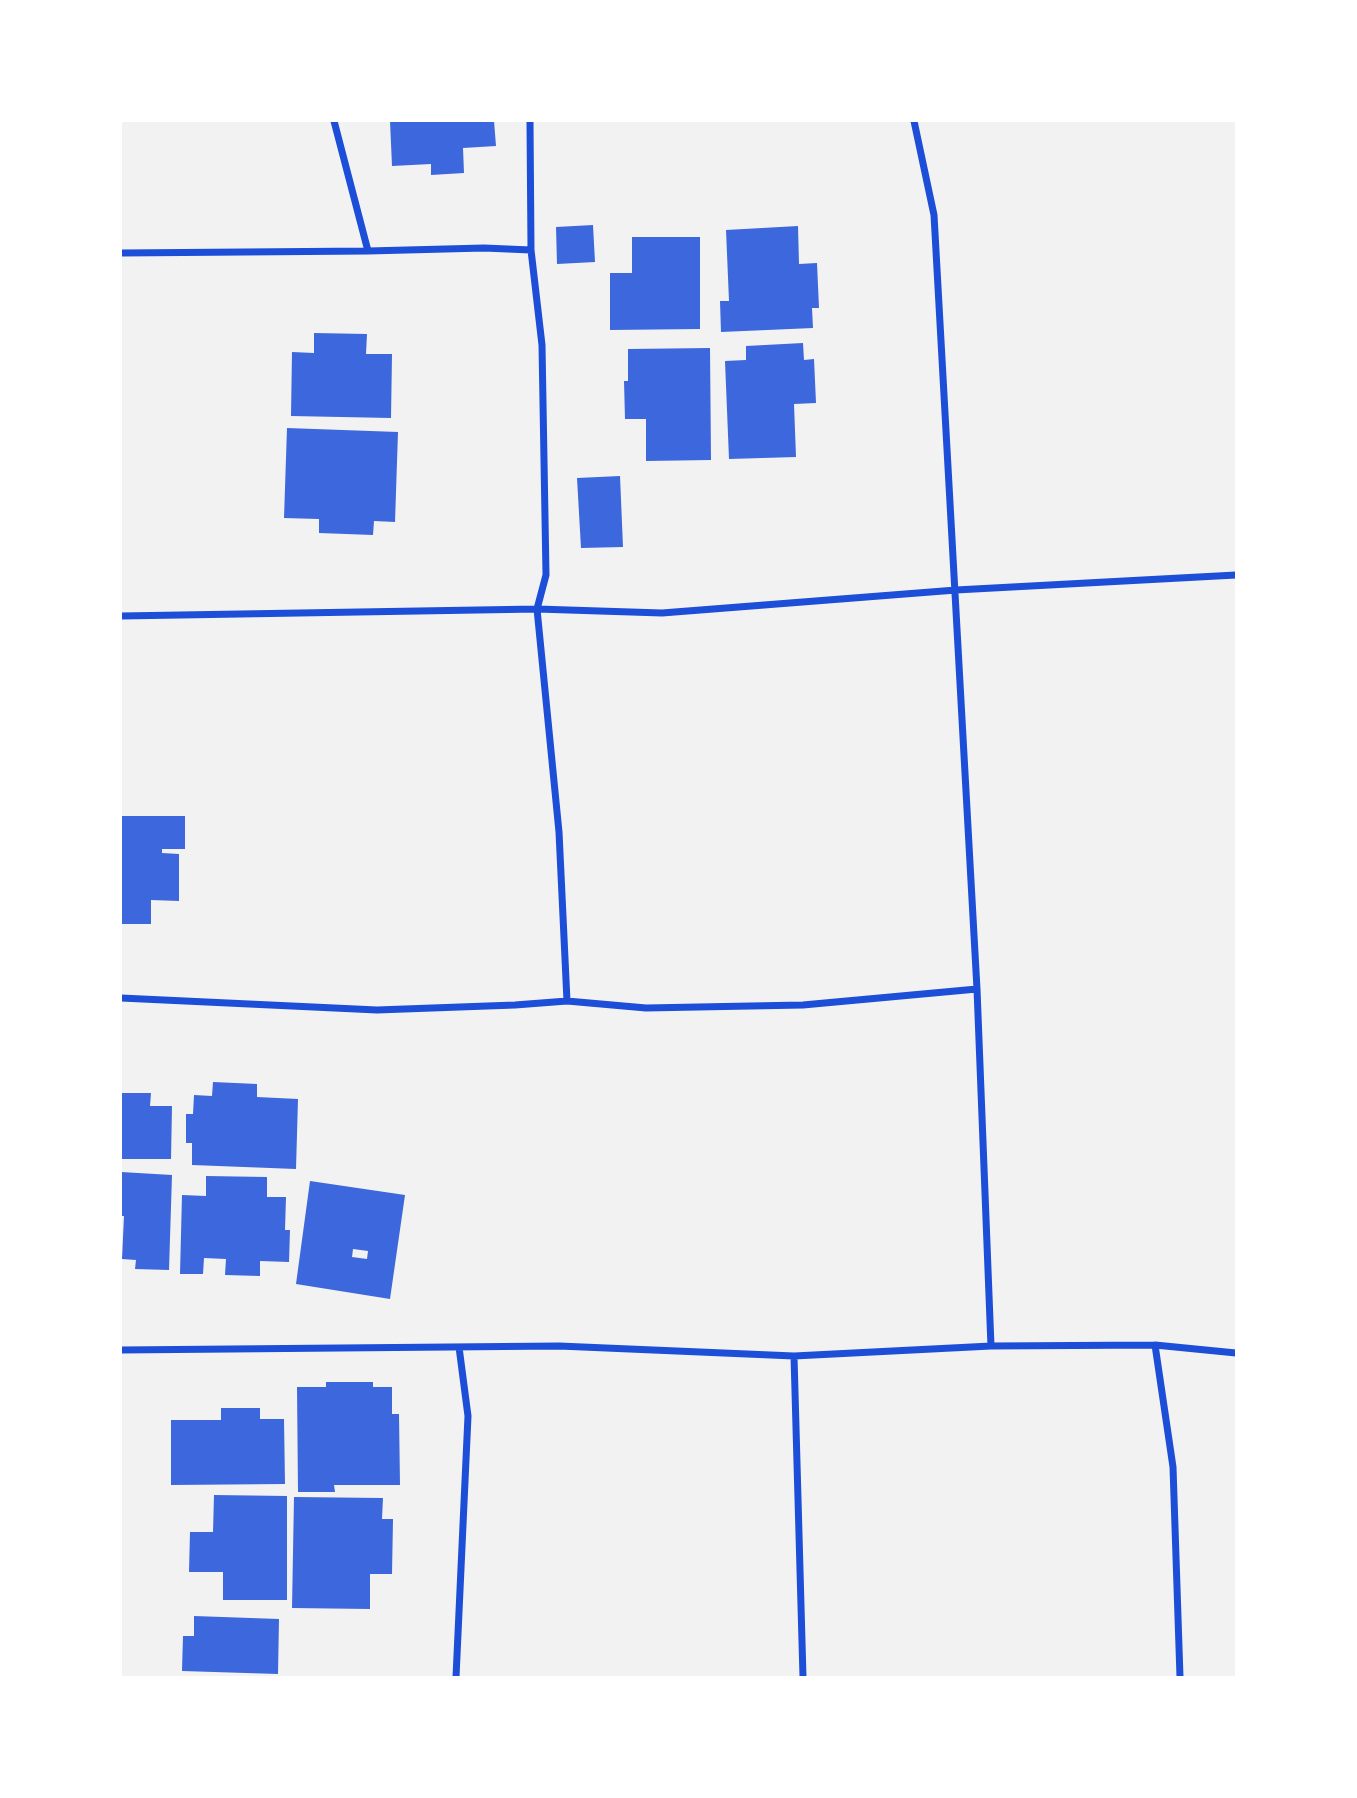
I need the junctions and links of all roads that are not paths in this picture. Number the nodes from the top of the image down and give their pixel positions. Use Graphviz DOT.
graph roads {
  1 [pos="334,121"];
  2 [pos="530,121"];
  3 [pos="914,121"];
  4 [pos="531,250"];
  5 [pos="368,251"];
  6 [pos="121,253"];
  7 [pos="1236,575"];
  8 [pos="956,590"];
  9 [pos="537,609"];
  10 [pos="121,615"];
  11 [pos="977,989"];
  12 [pos="121,998"];
  13 [pos="568,1001"];
  14 [pos="1155,1345"];
  15 [pos="459,1346"];
  16 [pos="991,1346"];
  17 [pos="121,1350"];
  18 [pos="1236,1353"];
  19 [pos="794,1356"];
  20 [pos="456,1677"];
  21 [pos="803,1677"];
  22 [pos="1180,1677"];
  1 -- 5 [label="street"];
  2 -- 4 [label="street"];
  3 -- 8 [label="street"];
  4 -- 5 [label="street"];
  4 -- 9 [label="street"];
  5 -- 6 [label="street"];
  7 -- 8 [label="street"];
  8 -- 9 [label="street"];
  8 -- 11 [label="street"];
  9 -- 10 [label="street"];
  9 -- 13 [label="street"];
  11 -- 13 [label="street"];
  11 -- 16 [label="street"];
  12 -- 13 [label="street"];
  14 -- 16 [label="street"];
  14 -- 18 [label="street"];
  14 -- 22 [label="street"];
  15 -- 17 [label="street"];
  15 -- 19 [label="street"];
  15 -- 20 [label="street"];
  16 -- 19 [label="street"];
  19 -- 21 [label="street"];
}
